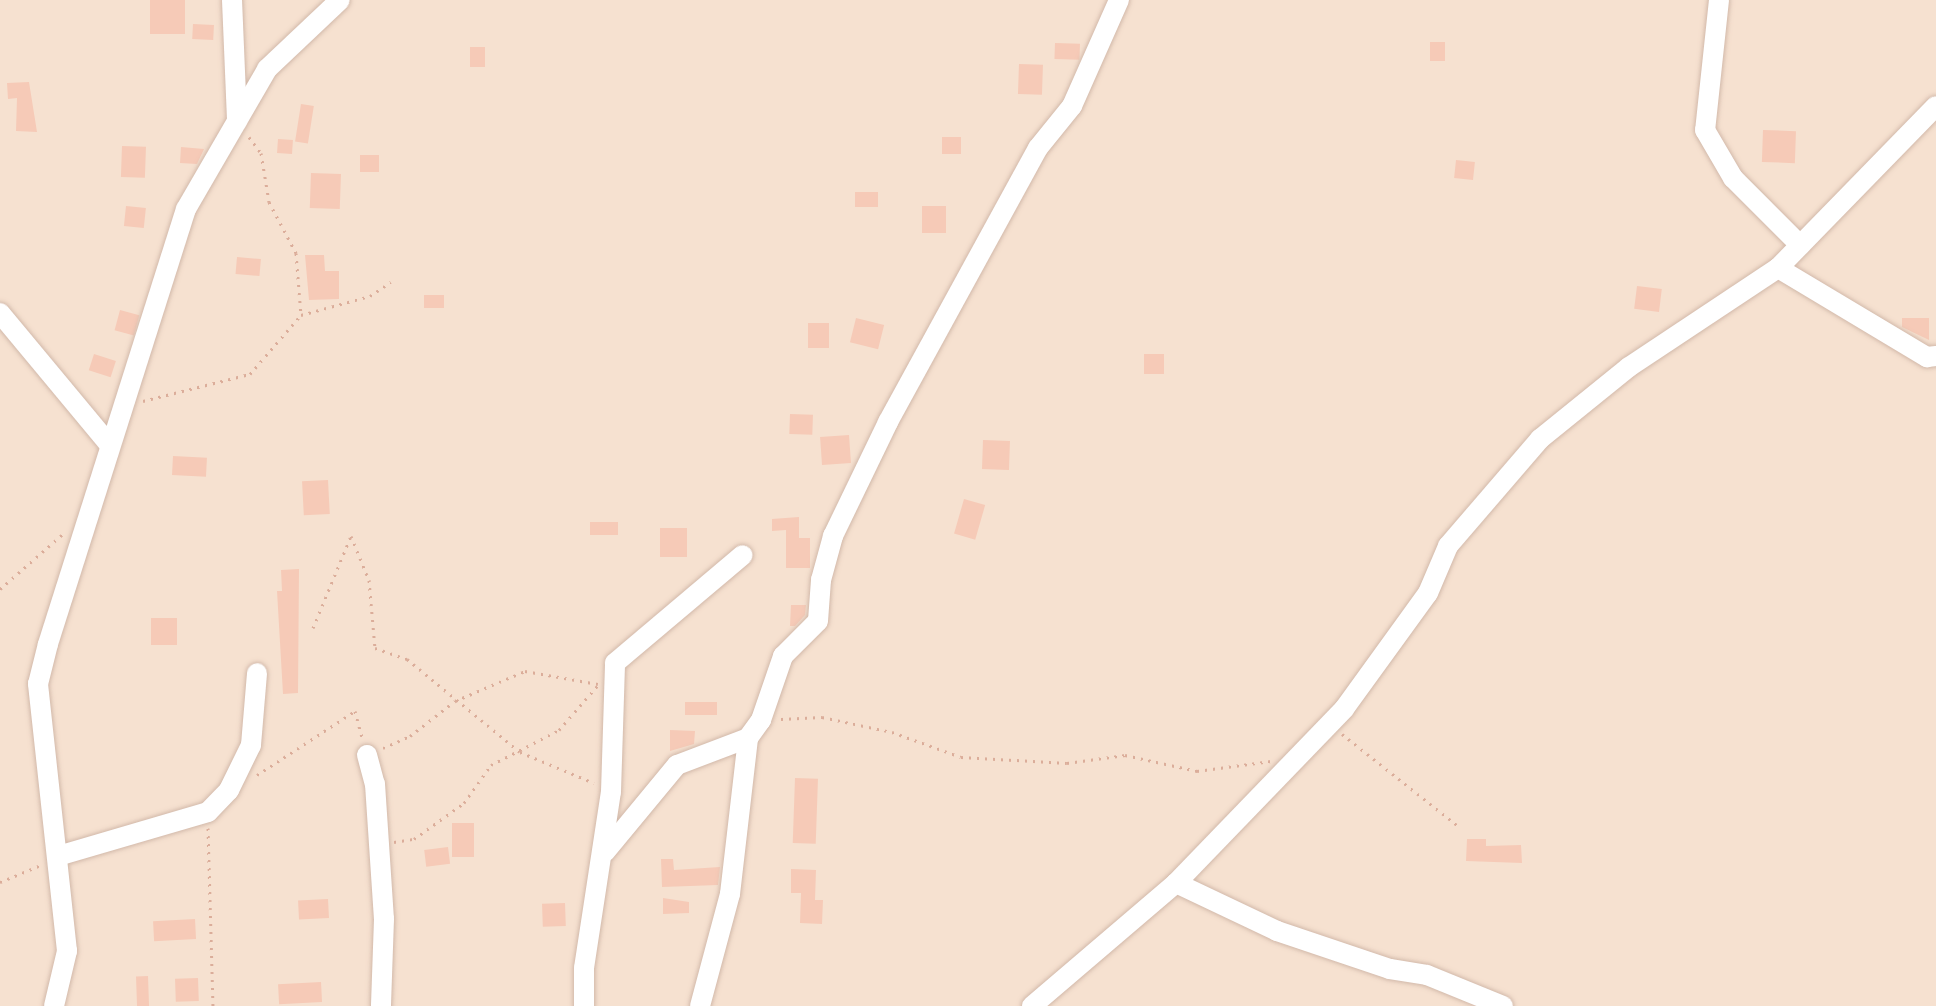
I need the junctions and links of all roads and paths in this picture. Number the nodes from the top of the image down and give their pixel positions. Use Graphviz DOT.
graph roads {
  1 [pos="232,0"];
  2 [pos="1119,0"];
  3 [pos="1719,0"];
  4 [pos="337,2"];
  5 [pos="1936,106"];
  6 [pos="237,121"];
  7 [pos="1800,245"];
  8 [pos="1778,268"];
  9 [pos="391,282"];
  10 [pos="0,313"];
  11 [pos="301,315"];
  12 [pos="1936,356"];
  13 [pos="120,407"];
  14 [pos="108,443"];
  15 [pos="66,530"];
  16 [pos="743,555"];
  17 [pos="0,589"];
  18 [pos="313,628"];
  19 [pos="615,663"];
  20 [pos="257,673"];
  21 [pos="606,684"];
  22 [pos="455,701"];
  23 [pos="761,720"];
  24 [pos="1331,723"];
  25 [pos="748,738"];
  26 [pos="520,752"];
  27 [pos="367,755"];
  28 [pos="1292,765"];
  29 [pos="255,776"];
  30 [pos="611,792"];
  31 [pos="208,812"];
  32 [pos="1458,826"];
  33 [pos="378,844"];
  34 [pos="58,856"];
  35 [pos="603,856"];
  36 [pos="0,882"];
  37 [pos="1176,883"];
  38 [pos="54,1006"];
  39 [pos="213,1006"];
  40 [pos="381,1006"];
  41 [pos="584,1006"];
  42 [pos="700,1006"];
  43 [pos="1032,1006"];
  44 [pos="1503,1006"];
  1 -- 6 [label="street"];
  2 -- 23 [label="street"];
  3 -- 7 [label="street"];
  4 -- 6 [label="street"];
  5 -- 7 [label="street"];
  6 -- 11 [label="path"];
  6 -- 13 [label="street"];
  7 -- 8 [label="street"];
  8 -- 12 [label="street"];
  8 -- 24 [label="street"];
  9 -- 11 [label="path"];
  10 -- 14 [label="street"];
  11 -- 13 [label="path"];
  13 -- 14 [label="street"];
  14 -- 34 [label="street"];
  15 -- 17 [label="path"];
  16 -- 19 [label="street"];
  18 -- 22 [label="path"];
  19 -- 21 [label="street"];
  19 -- 21 [label="path"];
  20 -- 31 [label="street"];
  21 -- 22 [label="path"];
  21 -- 26 [label="path"];
  21 -- 30 [label="street"];
  22 -- 26 [label="path"];
  22 -- 27 [label="path"];
  23 -- 25 [label="street"];
  23 -- 28 [label="path"];
  24 -- 28 [label="street"];
  24 -- 32 [label="path"];
  25 -- 35 [label="street"];
  25 -- 42 [label="street"];
  26 -- 30 [label="path"];
  26 -- 33 [label="path"];
  27 -- 29 [label="path"];
  27 -- 33 [label="street"];
  28 -- 37 [label="street"];
  30 -- 35 [label="street"];
  31 -- 34 [label="street"];
  31 -- 39 [label="path"];
  33 -- 40 [label="street"];
  34 -- 36 [label="path"];
  34 -- 38 [label="street"];
  35 -- 41 [label="street"];
  37 -- 43 [label="street"];
  37 -- 44 [label="street"];
}
